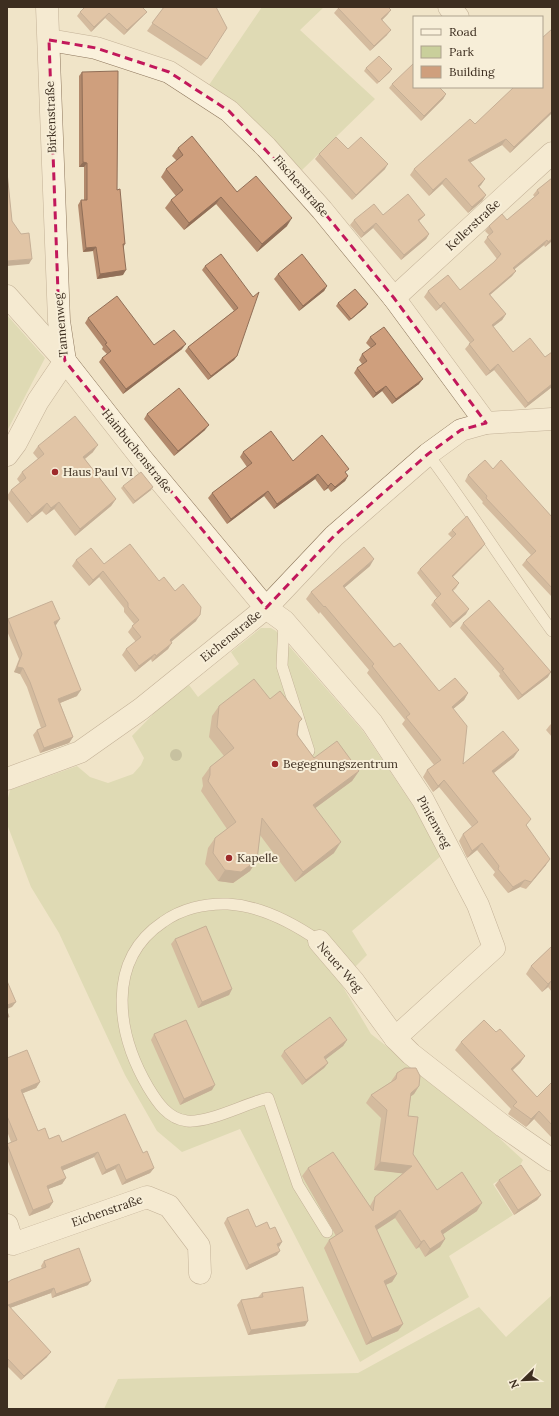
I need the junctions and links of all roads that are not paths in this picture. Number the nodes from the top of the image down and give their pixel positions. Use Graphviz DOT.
graph roads {
  1 [pos="47,7"];
  2 [pos="449,7"];
  3 [pos="457,16"];
  4 [pos="49,40"];
  5 [pos="552,153"];
  6 [pos="55,226"];
  7 [pos="7,296"];
  8 [pos="394,298"];
  9 [pos="65,361"];
  10 [pos="552,419"];
  11 [pos="486,423"];
  12 [pos="428,454"];
  13 [pos="7,455"];
  14 [pos="266,608"];
  15 [pos="284,621"];
  16 [pos="552,631"];
  17 [pos="309,751"];
  18 [pos="7,779"];
  19 [pos="319,941"];
  20 [pos="395,1038"];
  21 [pos="552,1160"];
  22 [pos="7,1225"];
  23 [pos="327,1232"];
  24 [pos="200,1273"];
  1 -- 4 [label="street, Birkenstraße"];
  2 -- 3 [label="street"];
  4 -- 6 [label="street, Birkenstraße"];
  4 -- 8 [label="street, Fischerstraße"];
  5 -- 8 [label="street, Kellerstraße"];
  6 -- 9 [label="street, Tannenweg"];
  7 -- 9 [label="street, Hainbuchenstraße"];
  8 -- 11 [label="street, Fischerstraße"];
  9 -- 13 [label="street, Tannenweg"];
  9 -- 14 [label="street, Hainbuchenstraße"];
  10 -- 11 [label="street, Eichenstraße"];
  11 -- 12 [label="street, Eichenstraße"];
  12 -- 14 [label="street, Eichenstraße"];
  12 -- 16 [label="lane"];
  14 -- 15 [label="street, Pinienweg"];
  14 -- 18 [label="street, Eichenstraße"];
  15 -- 17 [label="lane"];
  15 -- 20 [label="street, Pinienweg"];
  19 -- 20 [label="street, Neuer Weg"];
  19 -- 23 [label="lane, Neuer Weg"];
  20 -- 21 [label="street, Neuer Weg"];
  22 -- 24 [label="street, Eichenstraße"];
}
